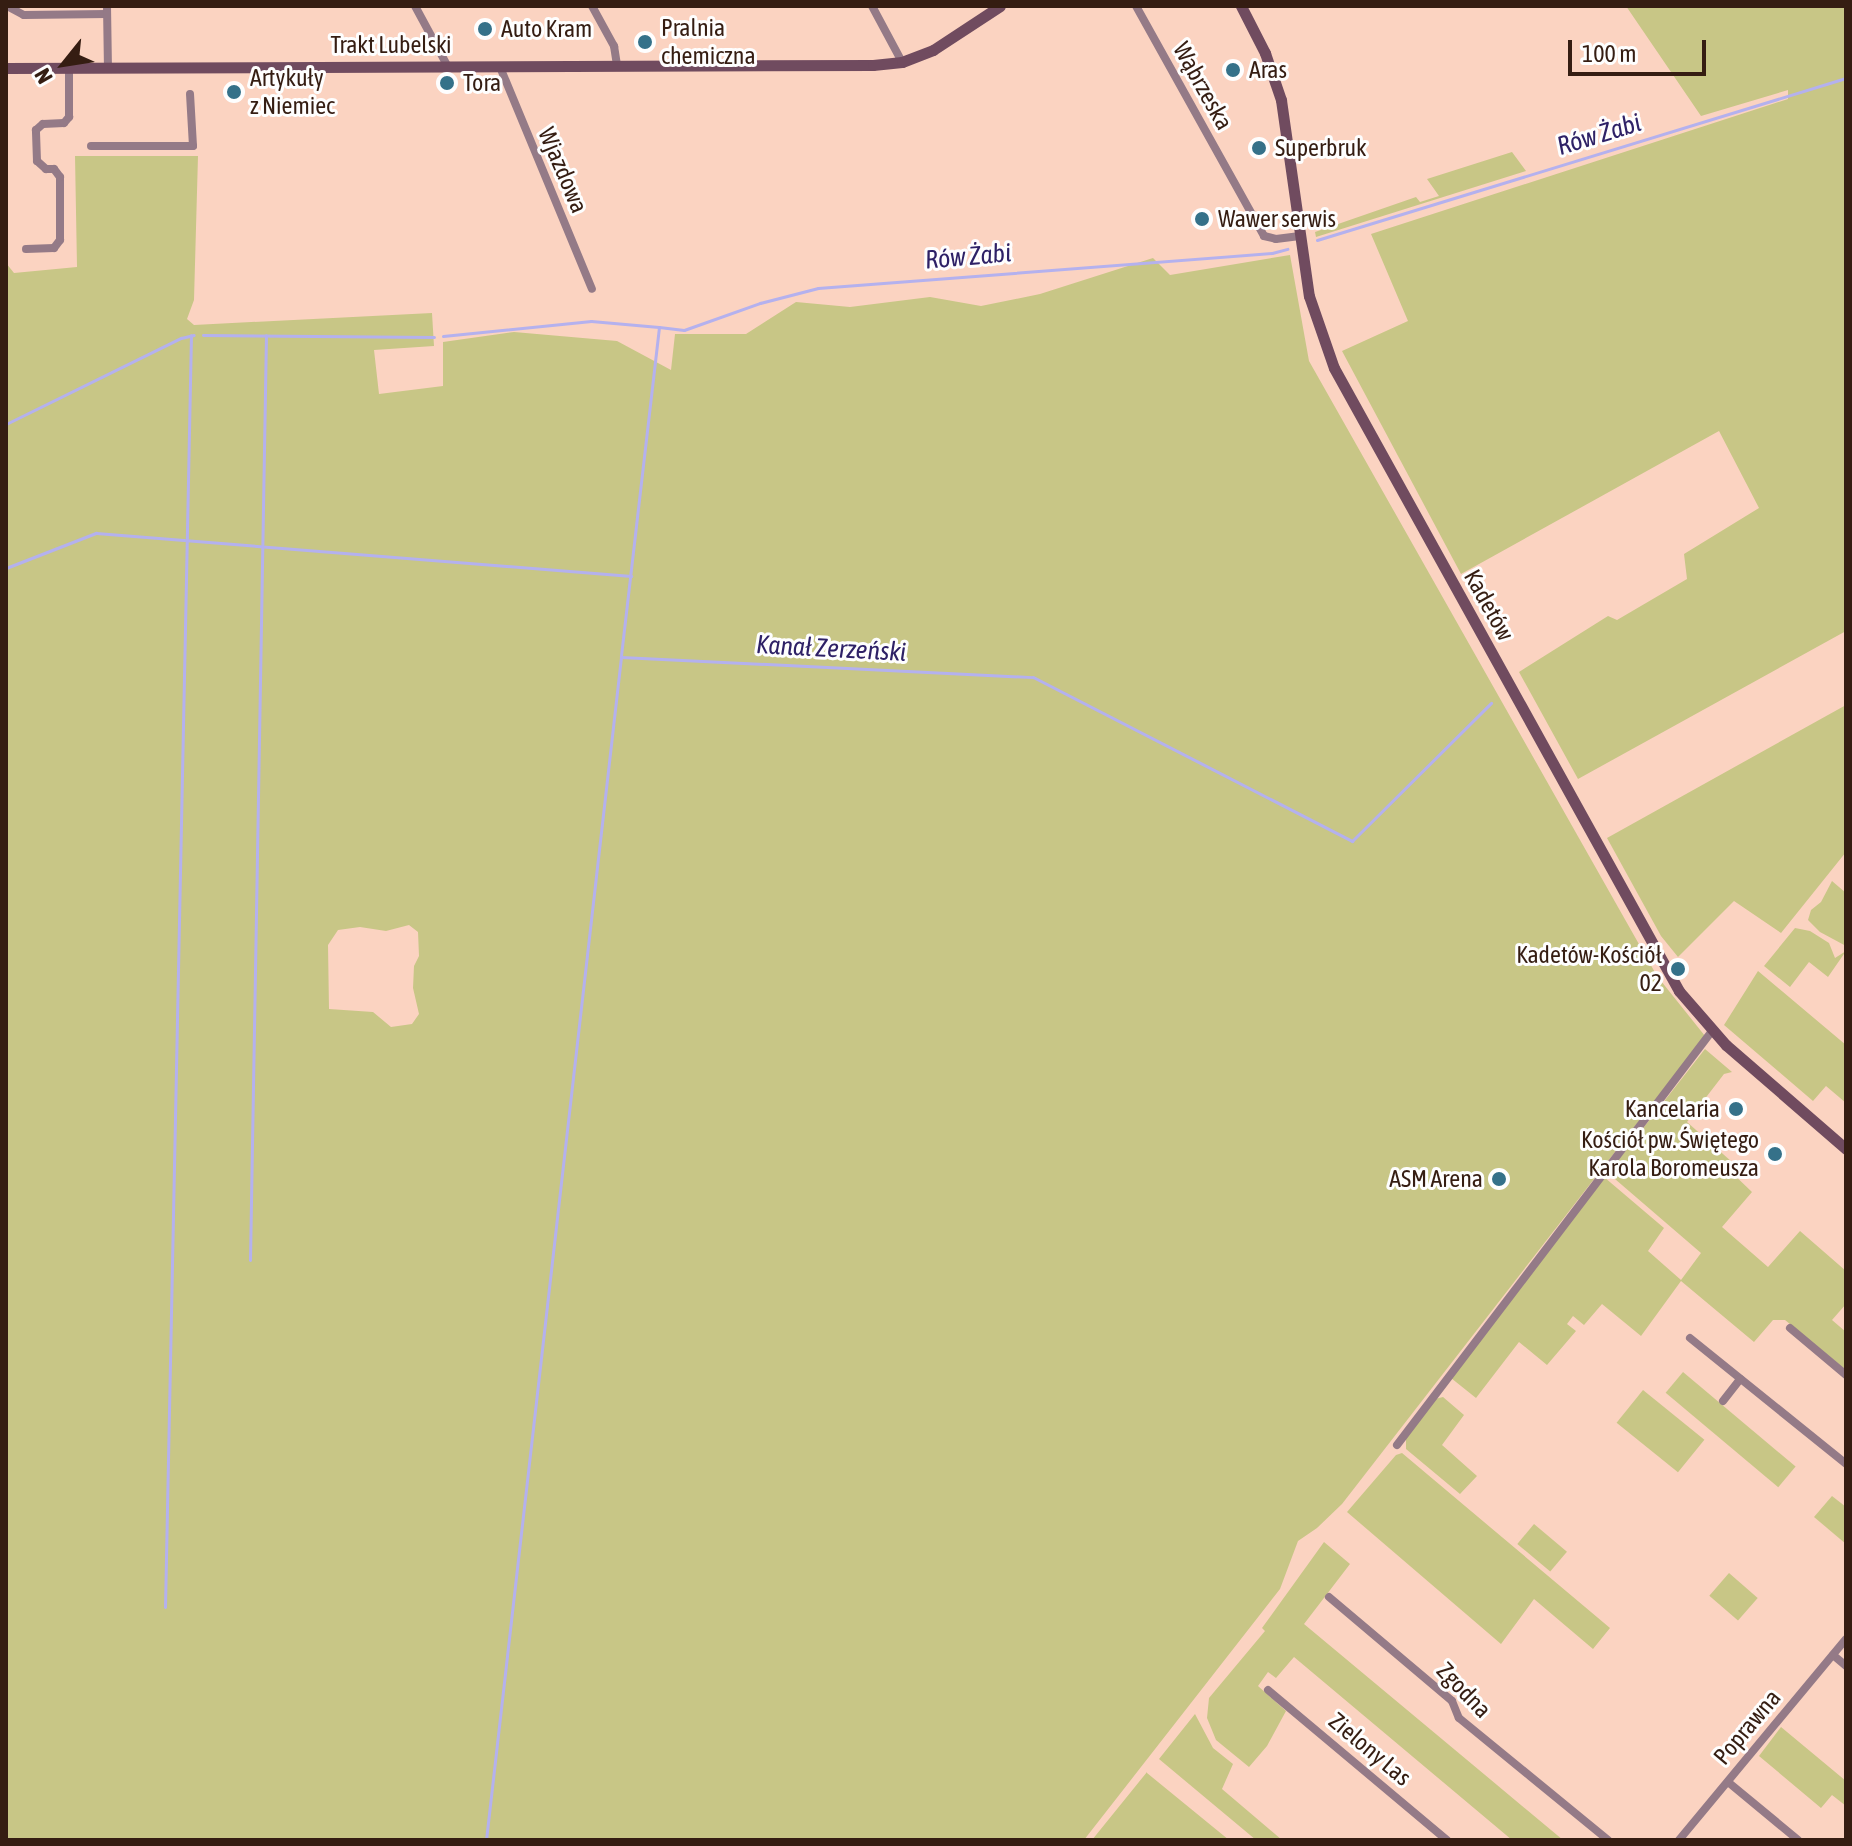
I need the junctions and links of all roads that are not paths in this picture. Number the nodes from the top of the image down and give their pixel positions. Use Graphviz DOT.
graph roads {
  1 [pos="7,6"];
  2 [pos="415,6"];
  3 [pos="592,6"];
  4 [pos="872,6"];
  5 [pos="1000,6"];
  6 [pos="1136,6"];
  7 [pos="1241,6"];
  8 [pos="107,10"];
  9 [pos="902,62"];
  10 [pos="617,66"];
  11 [pos="448,67"];
  12 [pos="500,67"];
  13 [pos="6,68"];
  14 [pos="69,68"];
  15 [pos="108,68"];
  16 [pos="190,94"];
  17 [pos="91,146"];
  18 [pos="1300,236"];
  19 [pos="26,249"];
  20 [pos="592,289"];
  21 [pos="1712,1031"];
  22 [pos="1846,1149"];
  23 [pos="1790,1328"];
  24 [pos="1690,1338"];
  25 [pos="1846,1375"];
  26 [pos="1740,1379"];
  27 [pos="1723,1401"];
  28 [pos="1397,1445"];
  29 [pos="1846,1464"];
  30 [pos="1329,1597"];
  31 [pos="1846,1639"];
  32 [pos="1833,1655"];
  33 [pos="1846,1666"];
  34 [pos="1268,1690"];
  35 [pos="1728,1782"];
  36 [pos="1447,1840"];
  37 [pos="1608,1840"];
  38 [pos="1679,1840"];
  39 [pos="1798,1840"];
  1 -- 8 [label="street"];
  2 -- 11 [label="street"];
  3 -- 10 [label="street"];
  4 -- 9 [label="street"];
  5 -- 9 [label="street, Trakt Lubelski"];
  6 -- 18 [label="street, Wąbrzeska"];
  7 -- 18 [label="street, Kadetów"];
  8 -- 15 [label="street"];
  9 -- 10 [label="street, Trakt Lubelski"];
  10 -- 12 [label="street, Trakt Lubelski"];
  11 -- 12 [label="street, Trakt Lubelski"];
  11 -- 15 [label="street, Trakt Lubelski"];
  12 -- 20 [label="street, Wjazdowa"];
  13 -- 14 [label="street, Trakt Lubelski"];
  14 -- 15 [label="street, Trakt Lubelski"];
  14 -- 19 [label="street"];
  16 -- 17 [label="street"];
  18 -- 21 [label="street, Kadetów"];
  21 -- 22 [label="street, Kadetów"];
  21 -- 28 [label="street"];
  23 -- 25 [label="street"];
  24 -- 26 [label="street"];
  26 -- 27 [label="street"];
  26 -- 29 [label="street"];
  30 -- 37 [label="street, Zgodna"];
  31 -- 32 [label="street, Poprawna"];
  32 -- 33 [label="street"];
  32 -- 35 [label="street, Poprawna"];
  34 -- 36 [label="street, Zielony Las"];
  35 -- 38 [label="street, Poprawna"];
  35 -- 39 [label="street"];
}
